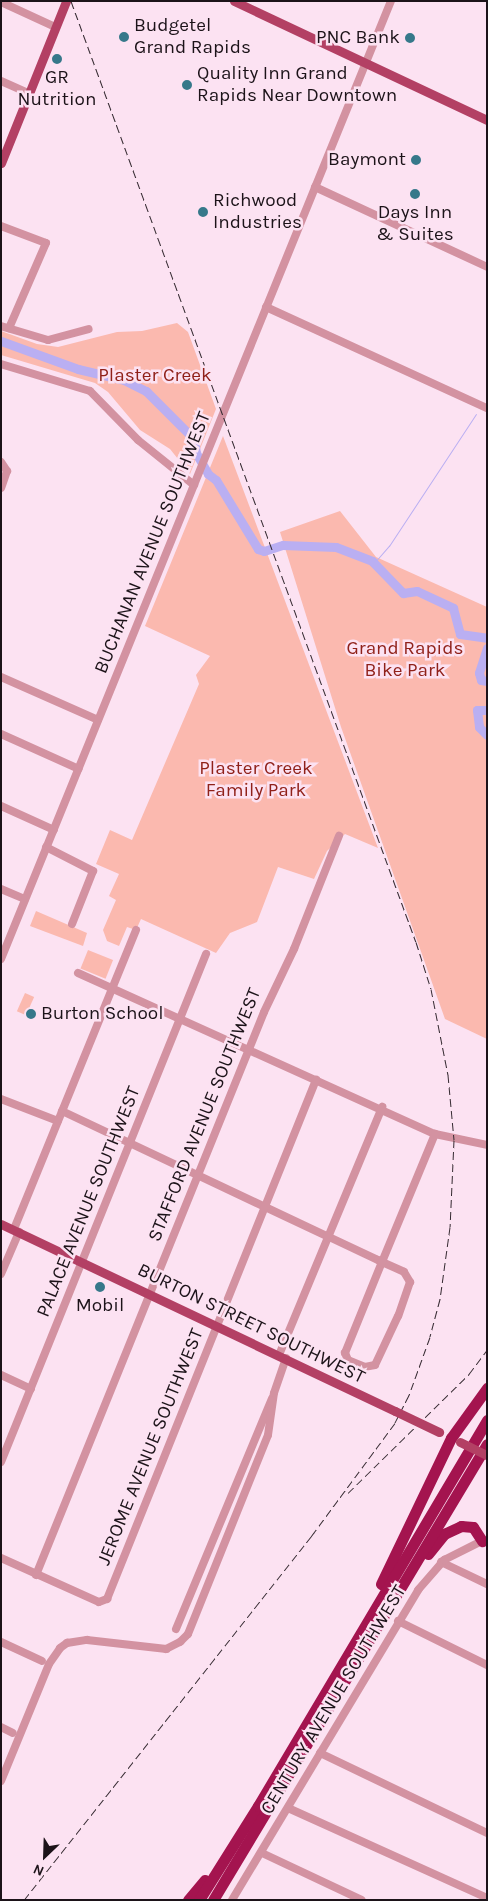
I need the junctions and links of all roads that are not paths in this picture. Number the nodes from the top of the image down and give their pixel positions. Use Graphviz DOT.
graph roads {
  1 [pos="66,1"];
  2 [pos="234,1"];
  3 [pos="391,1"];
  4 [pos="1,2"];
  5 [pos="55,27"];
  6 [pos="365,63"];
  7 [pos="1,81"];
  8 [pos="28,93"];
  9 [pos="487,120"];
  10 [pos="1,162"];
  11 [pos="315,187"];
  12 [pos="1,226"];
  13 [pos="487,267"];
  14 [pos="266,307"];
  15 [pos="5,327"];
  16 [pos="89,329"];
  17 [pos="1,364"];
  18 [pos="487,408"];
  19 [pos="4,465"];
  20 [pos="194,485"];
  21 [pos="1,488"];
  22 [pos="1,677"];
  23 [pos="98,720"];
  24 [pos="1,734"];
  25 [pos="79,769"];
  26 [pos="1,806"];
  27 [pos="54,830"];
  28 [pos="339,836"];
  29 [pos="46,847"];
  30 [pos="1,889"];
  31 [pos="25,899"];
  32 [pos="72,924"];
  33 [pos="136,930"];
  34 [pos="206,954"];
  35 [pos="1,959"];
  36 [pos="78,973"];
  37 [pos="111,988"];
  38 [pos="179,1020"];
  39 [pos="248,1052"];
  40 [pos="316,1080"];
  41 [pos="1,1099"];
  42 [pos="382,1107"];
  43 [pos="62,1111"];
  44 [pos="58,1121"];
  45 [pos="435,1134"];
  46 [pos="130,1142"];
  47 [pos="487,1145"];
  48 [pos="198,1175"];
  49 [pos="264,1206"];
  50 [pos="1,1224"];
  51 [pos="16,1231"];
  52 [pos="327,1236"];
  53 [pos="82,1261"];
  54 [pos="382,1262"];
  55 [pos="1,1274"];
  56 [pos="150,1293"];
  57 [pos="217,1325"];
  58 [pos="282,1357"];
  59 [pos="1,1375"];
  60 [pos="487,1388"];
  61 [pos="31,1389"];
  62 [pos="274,1394"];
  63 [pos="487,1420"];
  64 [pos="455,1440"];
  65 [pos="487,1444"];
  66 [pos="487,1455"];
  67 [pos="1,1462"];
  68 [pos="485,1540"];
  69 [pos="1,1558"];
  70 [pos="441,1562"];
  71 [pos="36,1575"];
  72 [pos="487,1584"];
  73 [pos="391,1603"];
  74 [pos="398,1622"];
  75 [pos="176,1630"];
  76 [pos="1,1642"];
  77 [pos="42,1661"];
  78 [pos="487,1665"];
  79 [pos="340,1669"];
  80 [pos="1,1727"];
  81 [pos="13,1733"];
  82 [pos="320,1753"];
  83 [pos="1,1782"];
  84 [pos="288,1808"];
  85 [pos="487,1833"];
  86 [pos="238,1840"];
  87 [pos="262,1853"];
  88 [pos="487,1898"];
  89 [pos="188,1900"];
  90 [pos="200,1900"];
  91 [pos="213,1900"];
  92 [pos="232,1900"];
  93 [pos="362,1900"];
  1 -- 5 [label="main road"];
  2 -- 6 [label="main road"];
  3 -- 6 [label="street, BUCHANAN AVENUE SOUTHWEST"];
  4 -- 5 [label="street"];
  5 -- 8 [label="main road"];
  6 -- 9 [label="main road"];
  6 -- 11 [label="street, BUCHANAN AVENUE SOUTHWEST"];
  7 -- 8 [label="street"];
  8 -- 10 [label="main road"];
  11 -- 13 [label="street"];
  11 -- 14 [label="street, BUCHANAN AVENUE SOUTHWEST"];
  12 -- 15 [label="street"];
  14 -- 18 [label="street"];
  14 -- 20 [label="street, BUCHANAN AVENUE SOUTHWEST"];
  15 -- 16 [label="street"];
  17 -- 20 [label="street"];
  19 -- 21 [label="street"];
  20 -- 23 [label="street, BUCHANAN AVENUE SOUTHWEST"];
  22 -- 23 [label="street"];
  23 -- 25 [label="street, BUCHANAN AVENUE SOUTHWEST"];
  24 -- 25 [label="street"];
  25 -- 27 [label="street, BUCHANAN AVENUE SOUTHWEST"];
  26 -- 27 [label="street"];
  27 -- 29 [label="street, BUCHANAN AVENUE SOUTHWEST"];
  28 -- 39 [label="street, STAFFORD AVENUE SOUTHWEST"];
  29 -- 31 [label="street, BUCHANAN AVENUE SOUTHWEST"];
  29 -- 32 [label="street"];
  30 -- 31 [label="street"];
  31 -- 35 [label="street, BUCHANAN AVENUE SOUTHWEST"];
  33 -- 37 [label="street"];
  34 -- 38 [label="street, PALACE AVENUE SOUTHWEST"];
  36 -- 37 [label="street"];
  37 -- 38 [label="street"];
  37 -- 43 [label="street"];
  38 -- 39 [label="street"];
  38 -- 46 [label="street, PALACE AVENUE SOUTHWEST"];
  39 -- 40 [label="street"];
  39 -- 48 [label="street, STAFFORD AVENUE SOUTHWEST"];
  40 -- 42 [label="street"];
  40 -- 49 [label="street, JEROME AVENUE SOUTHWEST"];
  41 -- 44 [label="street"];
  42 -- 45 [label="street"];
  42 -- 52 [label="street"];
  43 -- 44 [label="street"];
  43 -- 46 [label="street"];
  44 -- 51 [label="street"];
  45 -- 47 [label="street"];
  45 -- 54 [label="street"];
  46 -- 48 [label="street"];
  46 -- 53 [label="street, PALACE AVENUE SOUTHWEST"];
  48 -- 49 [label="street"];
  48 -- 56 [label="street, STAFFORD AVENUE SOUTHWEST"];
  49 -- 52 [label="street"];
  49 -- 57 [label="street, JEROME AVENUE SOUTHWEST"];
  50 -- 51 [label="main road, BURTON STREET SOUTHWEST"];
  51 -- 53 [label="main road, BURTON STREET SOUTHWEST"];
  51 -- 55 [label="street"];
  52 -- 54 [label="street"];
  52 -- 58 [label="street"];
  53 -- 56 [label="main road, BURTON STREET SOUTHWEST"];
  53 -- 61 [label="street, PALACE AVENUE SOUTHWEST"];
  54 -- 54 [label="street"];
  56 -- 57 [label="main road, BURTON STREET SOUTHWEST"];
  56 -- 71 [label="street, STAFFORD AVENUE SOUTHWEST"];
  57 -- 58 [label="main road, BURTON STREET SOUTHWEST"];
  57 -- 71 [label="street, JEROME AVENUE SOUTHWEST"];
  58 -- 62 [label="street"];
  58 -- 64 [label="main road, BURTON STREET SOUTHWEST, bridge"];
  59 -- 61 [label="street"];
  60 -- 64 [label="highway"];
  61 -- 67 [label="street, PALACE AVENUE SOUTHWEST"];
  62 -- 75 [label="street"];
  62 -- 83 [label="street"];
  63 -- 79 [label="highway"];
  64 -- 66 [label="main road, BURTON STREET SOUTHWEST, bridge"];
  64 -- 79 [label="highway"];
  65 -- 73 [label="highway"];
  68 -- 70 [label="street, CENTURY AVENUE SOUTHWEST"];
  68 -- 73 [label="highway"];
  69 -- 71 [label="street"];
  70 -- 72 [label="street"];
  70 -- 74 [label="street, CENTURY AVENUE SOUTHWEST"];
  73 -- 91 [label="highway"];
  74 -- 78 [label="street"];
  74 -- 82 [label="street, CENTURY AVENUE SOUTHWEST"];
  76 -- 77 [label="street"];
  79 -- 86 [label="highway"];
  80 -- 81 [label="street"];
  82 -- 84 [label="street, CENTURY AVENUE SOUTHWEST"];
  82 -- 85 [label="street"];
  84 -- 87 [label="street, CENTURY AVENUE SOUTHWEST"];
  84 -- 88 [label="street"];
  86 -- 89 [label="highway"];
  86 -- 90 [label="highway"];
  87 -- 92 [label="street, CENTURY AVENUE SOUTHWEST"];
  87 -- 93 [label="street"];
}
